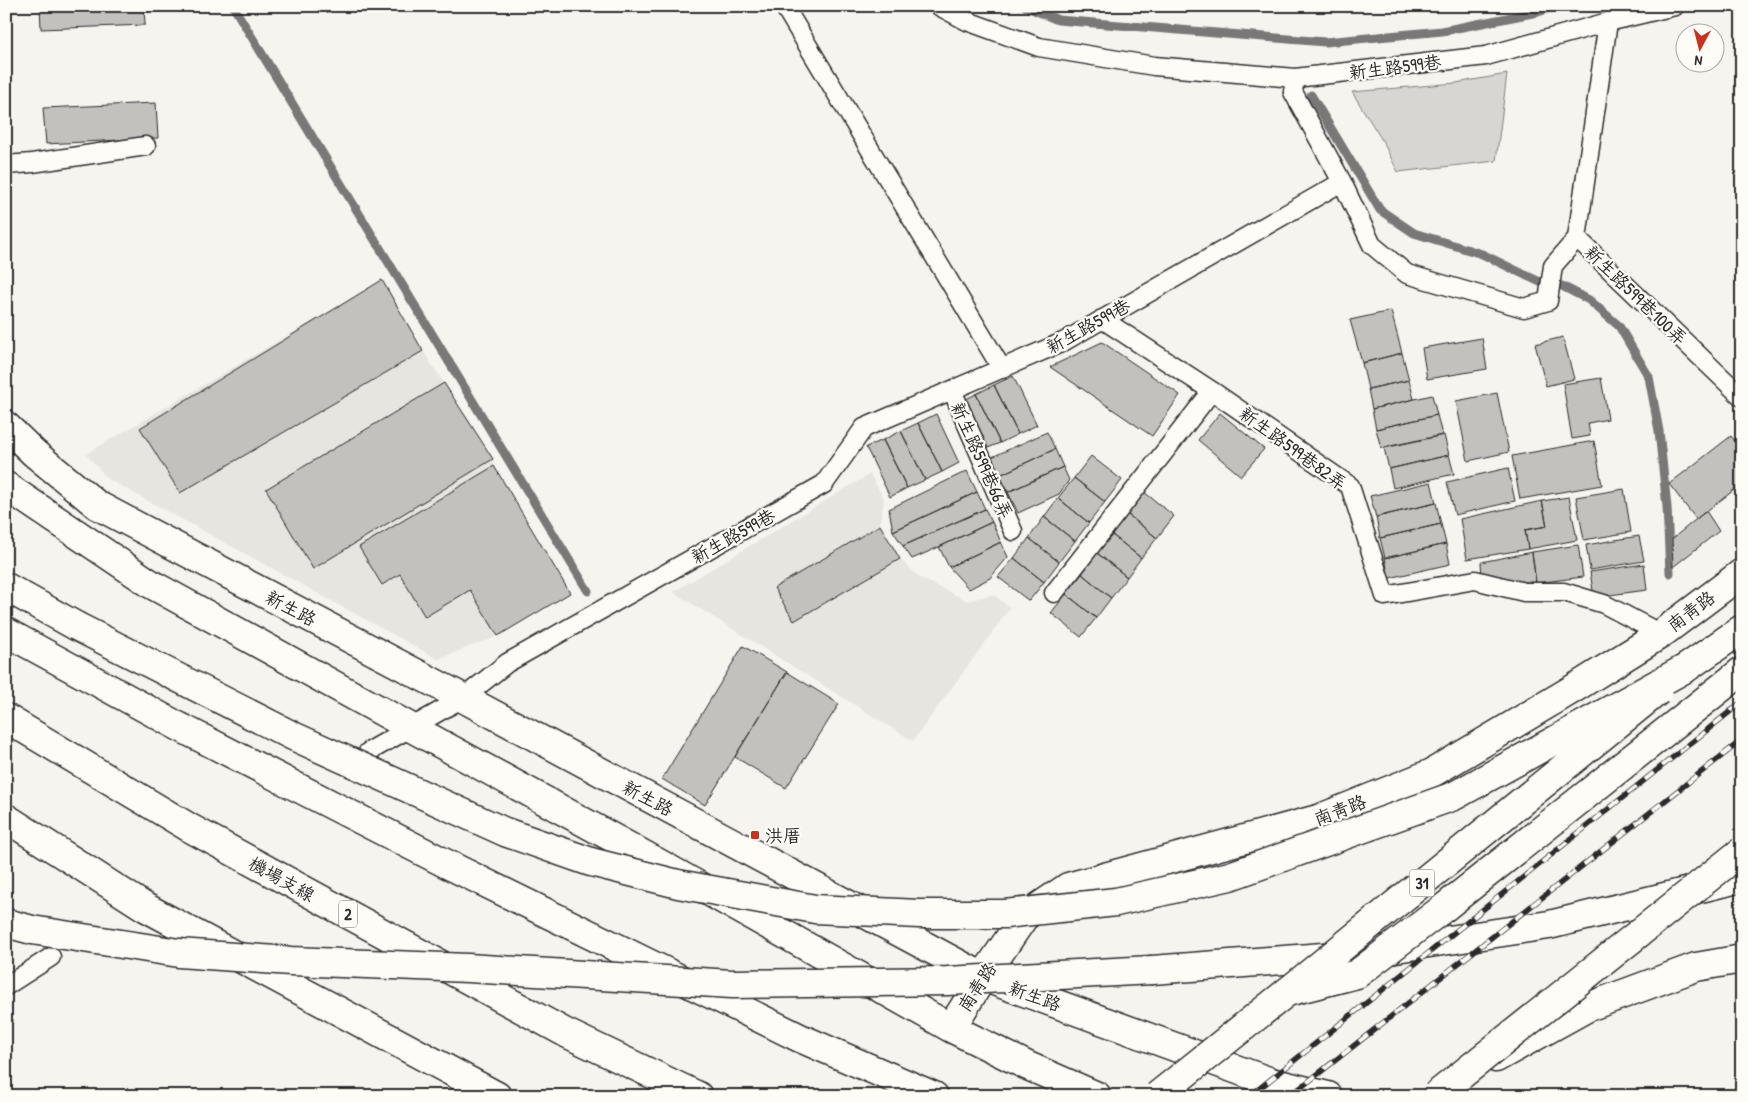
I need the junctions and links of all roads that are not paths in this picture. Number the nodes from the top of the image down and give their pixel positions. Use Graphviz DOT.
graph roads {
  1 [pos="784,6"];
  2 [pos="939,6"];
  3 [pos="1674,6"];
  4 [pos="1608,22"];
  5 [pos="1294,78"];
  6 [pos="146,146"];
  7 [pos="6,165"];
  8 [pos="1342,182"];
  9 [pos="1577,238"];
  10 [pos="1102,320"];
  11 [pos="1002,369"];
  12 [pos="952,390"];
  13 [pos="1212,391"];
  14 [pos="1742,397"];
  15 [pos="6,426"];
  16 [pos="6,486"];
  17 [pos="1013,531"];
  18 [pos="1742,573"];
  19 [pos="6,587"];
  20 [pos="1054,593"];
  21 [pos="1742,629"];
  22 [pos="6,632"];
  23 [pos="1661,634"];
  24 [pos="1686,668"];
  25 [pos="1742,671"];
  26 [pos="462,698"];
  27 [pos="6,718"];
  28 [pos="410,727"];
  29 [pos="368,752"];
  30 [pos="6,818"];
  31 [pos="1742,851"];
  32 [pos="1742,878"];
  33 [pos="6,923"];
  34 [pos="51,957"];
  35 [pos="1742,959"];
  36 [pos="983,978"];
  37 [pos="6,986"];
  38 [pos="1287,992"];
  39 [pos="951,1028"];
  40 [pos="496,1096"];
  41 [pos="698,1096"];
  42 [pos="934,1096"];
  43 [pos="1097,1096"];
  44 [pos="1156,1096"];
  45 [pos="1328,1096"];
  46 [pos="1435,1096"];
  47 [pos="1439,1096"];
  1 -- 11 [label="lane"];
  2 -- 5 [label="lane, 新生路599巷"];
  3 -- 4 [label="lane, 新生路599巷"];
  4 -- 5 [label="lane, 新生路599巷"];
  4 -- 9 [label="lane"];
  5 -- 8 [label="lane"];
  6 -- 7 [label="lane"];
  8 -- 9 [label="lane, 新生路599巷100弄"];
  8 -- 10 [label="lane, 新生路599巷"];
  9 -- 14 [label="lane, 新生路599巷100弄"];
  10 -- 11 [label="lane, 新生路599巷"];
  10 -- 13 [label="lane, 新生路599巷82弄"];
  11 -- 12 [label="lane, 新生路599巷"];
  12 -- 17 [label="lane, 新生路599巷66弄"];
  12 -- 26 [label="lane, 新生路599巷"];
  13 -- 20 [label="lane"];
  13 -- 23 [label="lane, 新生路599巷82弄"];
  15 -- 26 [label="main road, 新生路"];
  16 -- 28 [label="main road"];
  18 -- 23 [label="main road, 南青路"];
  19 -- 24 [label="main road, bridge"];
  21 -- 24 [label="main road, 31"];
  22 -- 42 [label="main road"];
  23 -- 36 [label="main road, 南青路"];
  24 -- 38 [label="main road, 31, bridge"];
  25 -- 38 [label="main road, bridge"];
  26 -- 28 [label="lane, 新生路599巷"];
  26 -- 36 [label="main road, 新生路"];
  27 -- 41 [label="main road, 機場支線 / 2"];
  28 -- 29 [label="lane, 新生路599巷"];
  28 -- 39 [label="main road"];
  30 -- 40 [label="main road"];
  31 -- 46 [label="main road, bridge"];
  32 -- 33 [label="main road, bridge"];
  34 -- 37 [label="lane"];
  35 -- 47 [label="main road, bridge"];
  36 -- 39 [label="main road, 南青路"];
  36 -- 45 [label="main road, 新生路"];
  38 -- 44 [label="main road, 31, bridge"];
  39 -- 43 [label="main road"];
}
